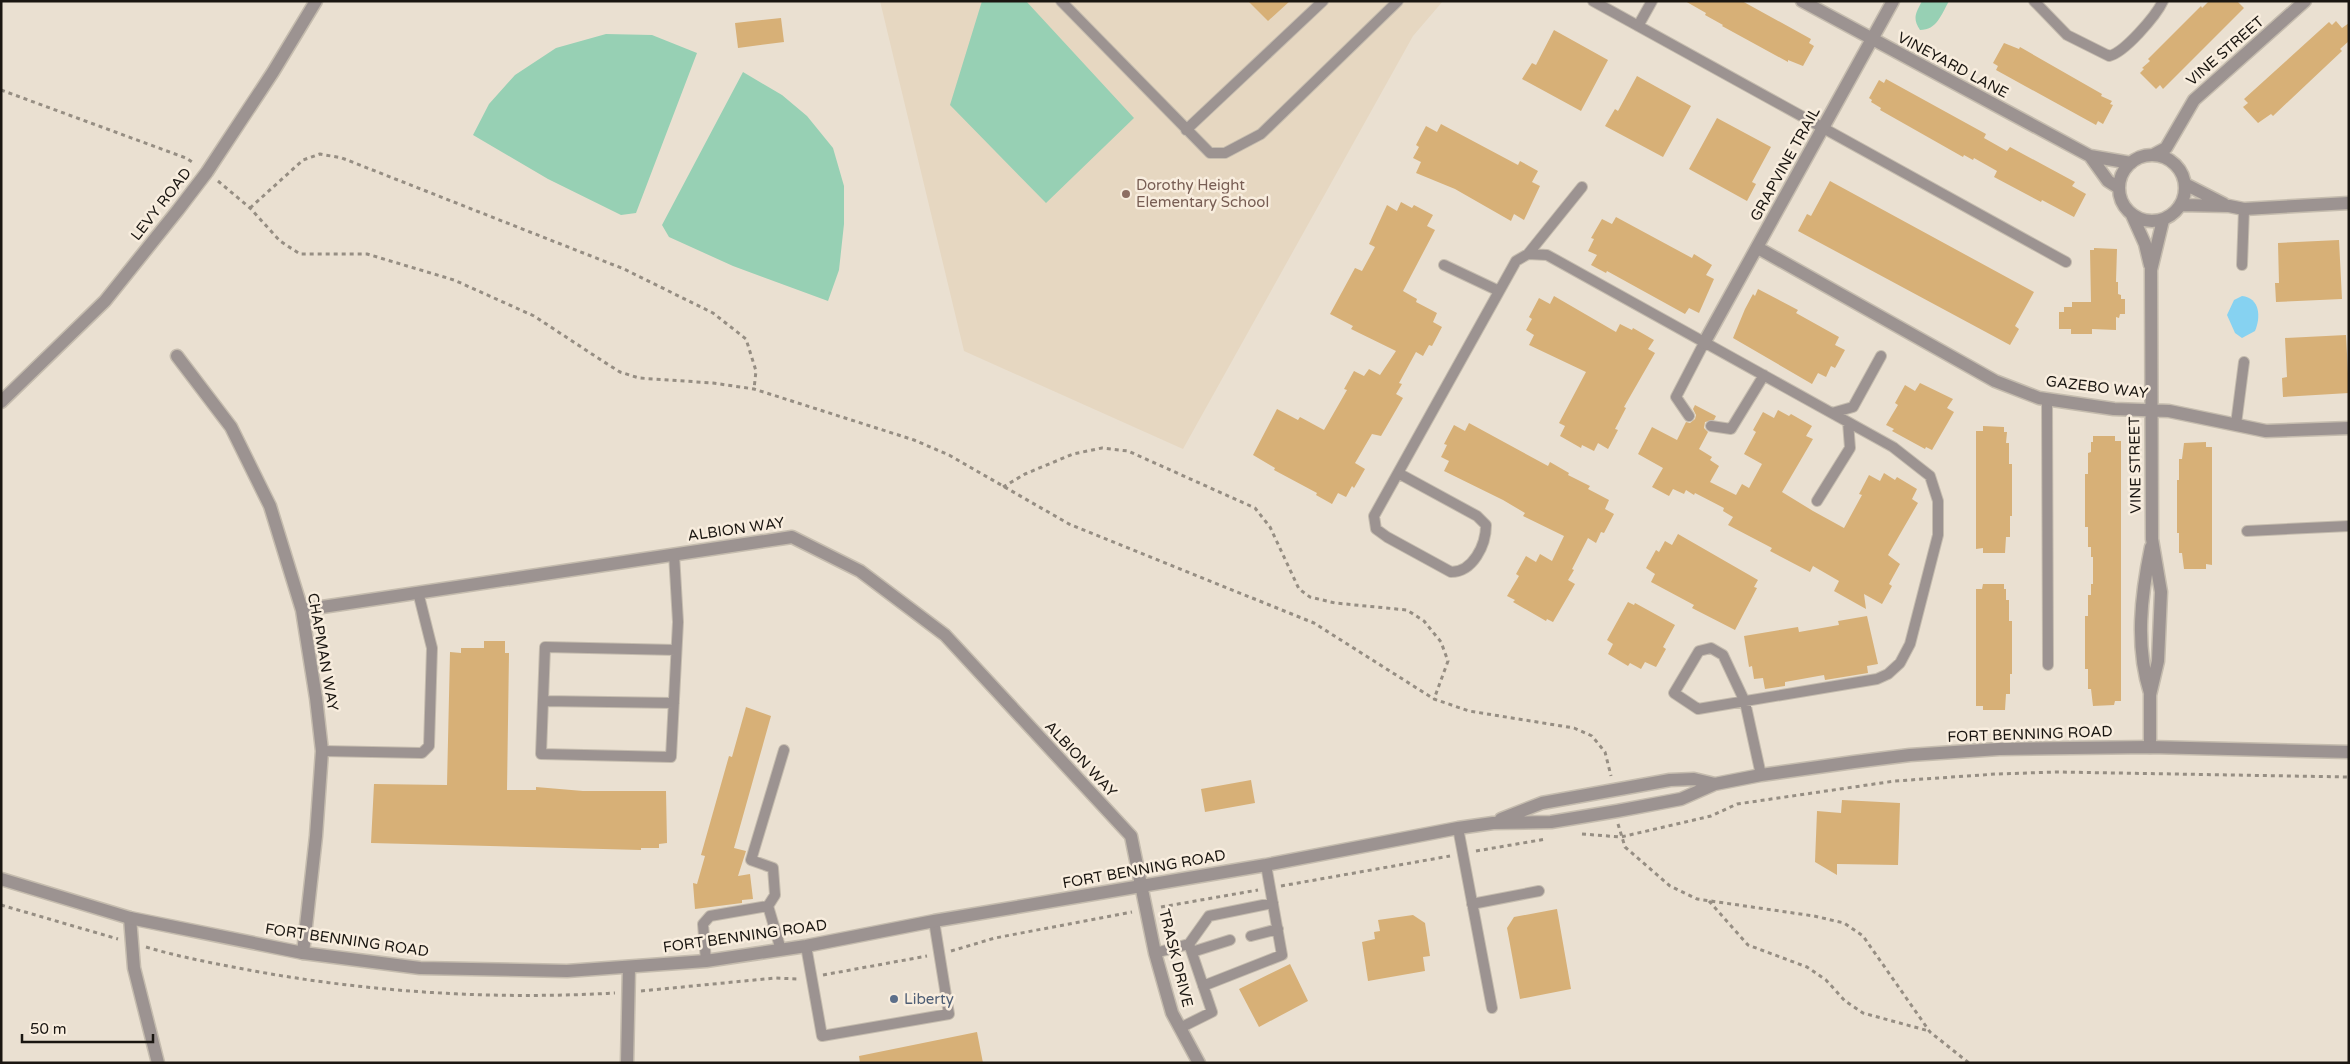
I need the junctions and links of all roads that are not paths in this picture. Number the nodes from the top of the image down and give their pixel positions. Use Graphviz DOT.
graph roads {
  1 [pos="316,1"];
  2 [pos="1061,1"];
  3 [pos="1323,1"];
  4 [pos="1398,1"];
  5 [pos="1593,1"];
  6 [pos="1652,1"];
  7 [pos="1802,1"];
  8 [pos="1893,1"];
  9 [pos="2034,1"];
  10 [pos="2163,1"];
  11 [pos="2305,1"];
  12 [pos="1638,26"];
  13 [pos="1872,39"];
  14 [pos="1823,128"];
  15 [pos="1186,130"];
  16 [pos="2177,133"];
  17 [pos="2153,155"];
  18 [pos="2090,156"];
  19 [pos="2131,163"];
  20 [pos="2173,163"];
  21 [pos="2185,184"];
  22 [pos="1582,187"];
  23 [pos="2118,188"];
  24 [pos="2349,203"];
  25 [pos="2180,206"];
  26 [pos="2229,206"];
  27 [pos="2244,208"];
  28 [pos="2132,215"];
  29 [pos="2163,220"];
  30 [pos="1758,248"];
  31 [pos="1528,254"];
  32 [pos="2066,262"];
  33 [pos="1444,265"];
  34 [pos="2242,265"];
  35 [pos="2151,270"];
  36 [pos="1499,291"];
  37 [pos="1704,343"];
  38 [pos="177,356"];
  39 [pos="1881,356"];
  40 [pos="2244,362"];
  41 [pos="1764,376"];
  42 [pos="7,390"];
  43 [pos="2046,399"];
  44 [pos="1,402"];
  45 [pos="2150,410"];
  46 [pos="1832,413"];
  47 [pos="1690,416"];
  48 [pos="1848,422"];
  49 [pos="2236,424"];
  50 [pos="1711,426"];
  51 [pos="2349,428"];
  52 [pos="1398,473"];
  53 [pos="1817,502"];
  54 [pos="2349,526"];
  55 [pos="2247,531"];
  56 [pos="2152,539"];
  57 [pos="674,554"];
  58 [pos="418,592"];
  59 [pos="302,610"];
  60 [pos="676,650"];
  61 [pos="2048,665"];
  62 [pos="2150,695"];
  63 [pos="543,701"];
  64 [pos="1745,702"];
  65 [pos="674,703"];
  66 [pos="2150,747"];
  67 [pos="784,750"];
  68 [pos="322,751"];
  69 [pos="2349,752"];
  70 [pos="1761,775"];
  71 [pos="1715,784"];
  72 [pos="1493,823"];
  73 [pos="1458,828"];
  74 [pos="1266,865"];
  75 [pos="1,880"];
  76 [pos="1142,885"];
  77 [pos="1539,891"];
  78 [pos="1273,903"];
  79 [pos="1472,904"];
  80 [pos="768,906"];
  81 [pos="130,918"];
  82 [pos="934,921"];
  83 [pos="1278,929"];
  84 [pos="1251,936"];
  85 [pos="1230,940"];
  86 [pos="806,946"];
  87 [pos="1191,948"];
  88 [pos="781,950"];
  89 [pos="303,953"];
  90 [pos="1155,953"];
  91 [pos="706,961"];
  92 [pos="628,967"];
  93 [pos="1203,986"];
  94 [pos="1492,1008"];
  95 [pos="1180,1028"];
  96 [pos="158,1063"];
  97 [pos="627,1063"];
  98 [pos="1199,1063"];
  1 -- 42 [label="street, LEVY ROAD"];
  2 -- 15 [label="lane"];
  3 -- 15 [label="lane"];
  4 -- 15 [label="lane"];
  5 -- 12 [label="lane"];
  6 -- 12 [label="lane"];
  7 -- 13 [label="street, VINEYARD LANE"];
  8 -- 13 [label="street, GRAPVINE TRAIL"];
  9 -- 10 [label="lane"];
  11 -- 16 [label="street, VINE STREET"];
  12 -- 14 [label="lane"];
  13 -- 14 [label="street, GRAPVINE TRAIL"];
  13 -- 18 [label="street, VINEYARD LANE"];
  14 -- 30 [label="street, GRAPVINE TRAIL"];
  14 -- 32 [label="lane"];
  16 -- 17 [label="street, VINE STREET"];
  16 -- 20 [label="street, VINE STREET"];
  17 -- 19 [label="street, VINE STREET"];
  17 -- 20 [label="street"];
  18 -- 19 [label="street, VINEYARD LANE"];
  18 -- 23 [label="street, VINEYARD LANE"];
  19 -- 23 [label="street"];
  20 -- 21 [label="street"];
  21 -- 25 [label="street"];
  21 -- 26 [label="street"];
  22 -- 31 [label="lane"];
  23 -- 28 [label="street, VINE STREET"];
  24 -- 27 [label="street"];
  25 -- 26 [label="street"];
  25 -- 29 [label="street"];
  26 -- 27 [label="street"];
  27 -- 34 [label="lane"];
  28 -- 29 [label="street"];
  28 -- 35 [label="street, VINE STREET"];
  29 -- 35 [label="street, VINE STREET"];
  30 -- 37 [label="street, GRAPVINE TRAIL"];
  30 -- 43 [label="street, GAZEBO WAY"];
  31 -- 36 [label="lane"];
  31 -- 37 [label="lane"];
  33 -- 36 [label="lane"];
  35 -- 45 [label="street, VINE STREET"];
  36 -- 52 [label="lane"];
  37 -- 41 [label="lane"];
  37 -- 47 [label="lane"];
  38 -- 59 [label="street, CHAPMAN WAY"];
  39 -- 46 [label="lane"];
  40 -- 49 [label="lane"];
  41 -- 46 [label="lane"];
  41 -- 50 [label="lane"];
  42 -- 44 [label="street, LEVY ROAD"];
  43 -- 45 [label="street, GAZEBO WAY"];
  43 -- 61 [label="lane"];
  45 -- 49 [label="street, GAZEBO WAY"];
  45 -- 56 [label="street, VINE STREET"];
  46 -- 48 [label="lane"];
  48 -- 53 [label="lane"];
  48 -- 64 [label="lane"];
  49 -- 51 [label="street, GAZEBO WAY"];
  52 -- 52 [label="lane"];
  54 -- 55 [label="lane"];
  56 -- 62 [label="street, VINE STREET"];
  56 -- 62 [label="street, VINE STREET"];
  57 -- 58 [label="street, ALBION WAY"];
  57 -- 60 [label="lane"];
  57 -- 76 [label="street, ALBION WAY"];
  58 -- 59 [label="street, ALBION WAY"];
  58 -- 68 [label="lane"];
  59 -- 68 [label="street, CHAPMAN WAY"];
  60 -- 63 [label="lane"];
  60 -- 65 [label="lane"];
  62 -- 66 [label="street, VINE STREET"];
  63 -- 65 [label="lane"];
  63 -- 65 [label="lane"];
  64 -- 64 [label="lane"];
  64 -- 70 [label="lane"];
  66 -- 69 [label="street, FORT BENNING ROAD"];
  66 -- 70 [label="street, FORT BENNING ROAD"];
  67 -- 80 [label="lane"];
  68 -- 89 [label="street, CHAPMAN WAY"];
  70 -- 71 [label="street, FORT BENNING ROAD"];
  71 -- 72 [label="street, FORT BENNING ROAD"];
  71 -- 72 [label="street, FORT BENNING ROAD"];
  72 -- 73 [label="street, FORT BENNING ROAD"];
  73 -- 74 [label="street, FORT BENNING ROAD"];
  73 -- 79 [label="lane"];
  74 -- 76 [label="street, FORT BENNING ROAD"];
  74 -- 78 [label="lane"];
  75 -- 81 [label="street, FORT BENNING ROAD"];
  76 -- 82 [label="street, FORT BENNING ROAD"];
  76 -- 90 [label="street, TRASK DRIVE"];
  77 -- 79 [label="lane"];
  78 -- 83 [label="lane"];
  78 -- 87 [label="lane"];
  79 -- 94 [label="lane"];
  80 -- 88 [label="lane"];
  80 -- 91 [label="lane"];
  81 -- 89 [label="street, FORT BENNING ROAD"];
  81 -- 96 [label="street"];
  82 -- 86 [label="street, FORT BENNING ROAD"];
  82 -- 86 [label="lane"];
  83 -- 84 [label="lane"];
  83 -- 93 [label="lane"];
  85 -- 87 [label="lane"];
  86 -- 88 [label="street, FORT BENNING ROAD"];
  87 -- 90 [label="lane"];
  87 -- 93 [label="lane"];
  88 -- 91 [label="street, FORT BENNING ROAD"];
  89 -- 92 [label="street, FORT BENNING ROAD"];
  90 -- 95 [label="street, TRASK DRIVE"];
  91 -- 92 [label="street, FORT BENNING ROAD"];
  92 -- 97 [label="street"];
  93 -- 95 [label="lane"];
  95 -- 98 [label="street, TRASK DRIVE"];
}
